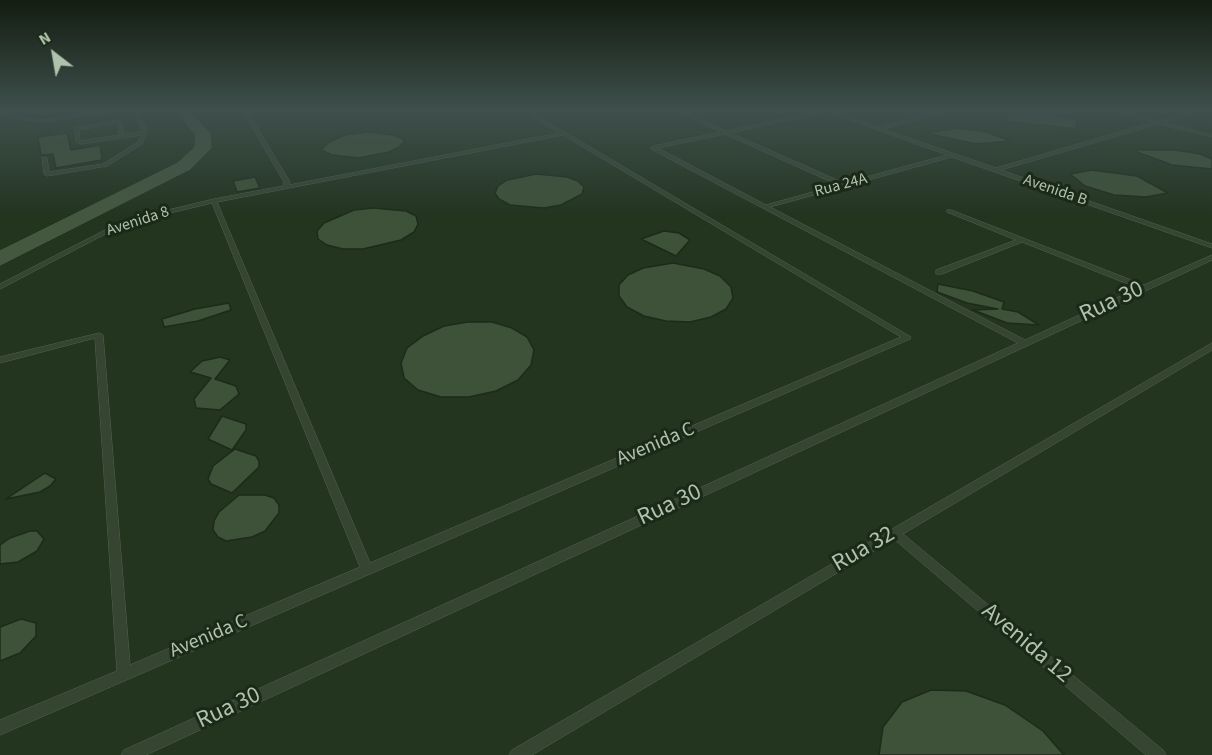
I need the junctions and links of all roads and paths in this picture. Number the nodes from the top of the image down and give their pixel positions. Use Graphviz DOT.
graph roads {
  1 [pos="132,147"];
  2 [pos="203,147"];
  3 [pos="266,147"];
  4 [pos="494,147"];
  5 [pos="585,147"];
  6 [pos="657,147"];
  7 [pos="758,147"];
  8 [pos="930,147"];
  9 [pos="1073,147"];
  10 [pos="952,155"];
  11 [pos="44,158"];
  12 [pos="994,170"];
  13 [pos="843,185"];
  14 [pos="286,187"];
  15 [pos="214,201"];
  16 [pos="764,207"];
  17 [pos="949,211"];
  18 [pos="1022,240"];
  19 [pos="1212,246"];
  20 [pos="1212,257"];
  21 [pos="0,259"];
  22 [pos="939,272"];
  23 [pos="0,287"];
  24 [pos="1144,288"];
  25 [pos="1025,343"];
  26 [pos="1210,349"];
  27 [pos="0,360"];
  28 [pos="894,533"];
  29 [pos="367,569"];
  30 [pos="124,674"];
  31 [pos="0,728"];
  32 [pos="129,755"];
  33 [pos="517,755"];
  34 [pos="1158,755"];
  1 -- 11 [label="lane"];
  2 -- 21 [label="main road"];
  3 -- 14 [label="lane"];
  4 -- 14 [label="lane, Avenida 8"];
  5 -- 29 [label="lane, Avenida C"];
  6 -- 16 [label="lane"];
  7 -- 13 [label="lane"];
  8 -- 10 [label="lane, Avenida B"];
  9 -- 12 [label="lane"];
  10 -- 12 [label="lane, Avenida B"];
  10 -- 13 [label="lane, Rua 24A"];
  12 -- 19 [label="lane, Avenida B"];
  13 -- 16 [label="lane, Rua 24A"];
  14 -- 15 [label="lane, Avenida 8"];
  15 -- 23 [label="lane, Avenida 8"];
  15 -- 29 [label="lane"];
  16 -- 25 [label="lane"];
  17 -- 18 [label="lane"];
  18 -- 22 [label="lane"];
  18 -- 24 [label="lane"];
  20 -- 24 [label="lane, Rua 30"];
  24 -- 25 [label="lane, Rua 30"];
  25 -- 32 [label="lane, Rua 30"];
  26 -- 28 [label="lane, Rua 32"];
  27 -- 30 [label="lane"];
  28 -- 33 [label="lane, Rua 32"];
  28 -- 34 [label="lane, Avenida 12"];
  29 -- 30 [label="lane, Avenida C"];
  30 -- 31 [label="lane, Avenida C"];
}
